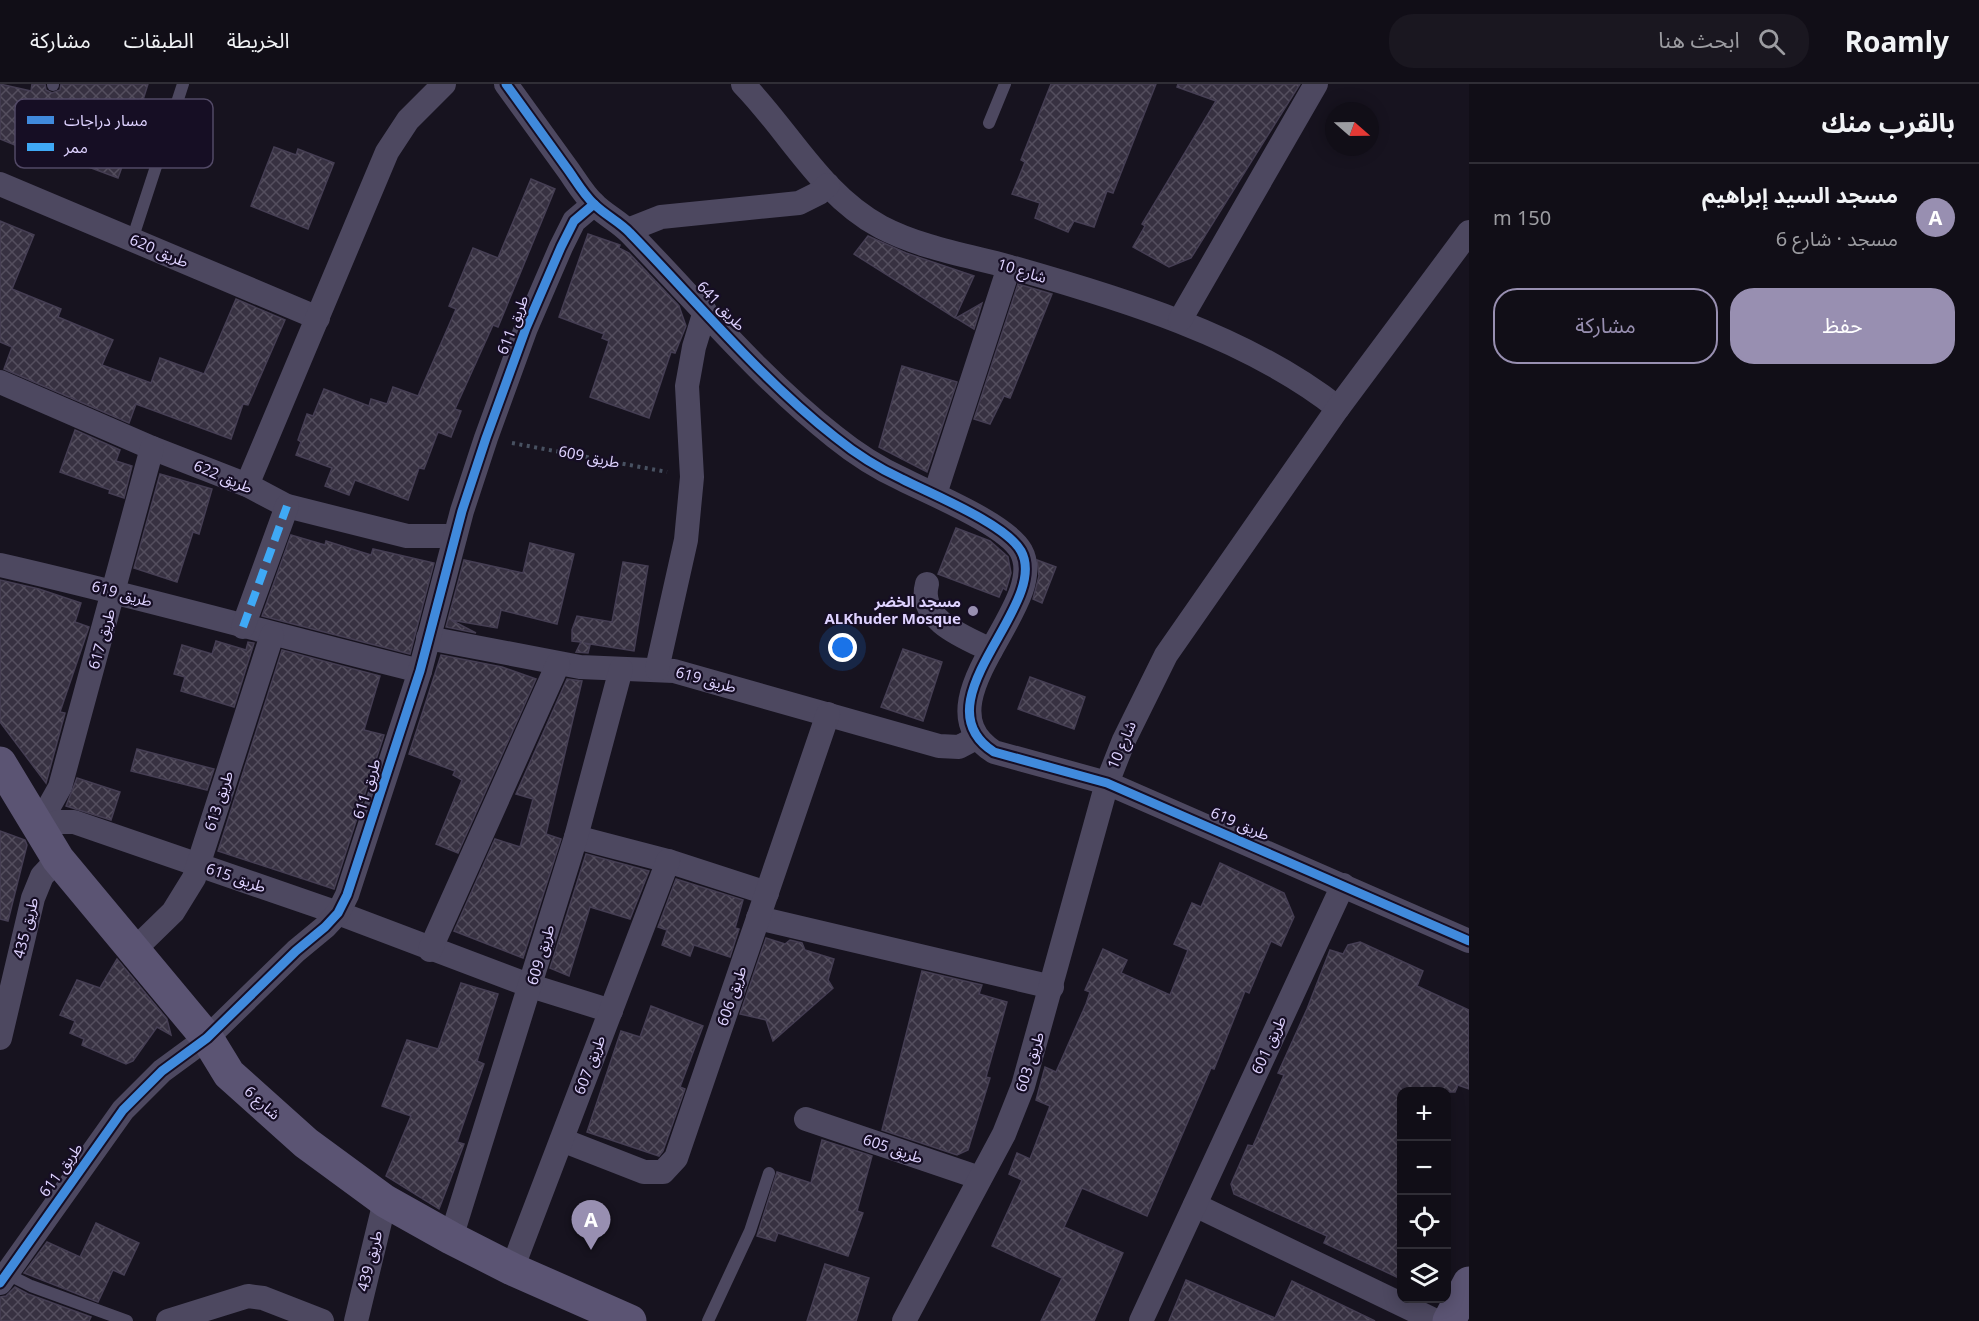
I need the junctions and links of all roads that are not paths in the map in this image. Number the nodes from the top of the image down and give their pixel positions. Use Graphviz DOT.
graph roads {
  1 [pos="183,84"];
  2 [pos="444,84"];
  3 [pos="506,84"];
  4 [pos="743,84"];
  5 [pos="1005,84"];
  6 [pos="1316,84"];
  7 [pos="178,99"];
  8 [pos="989,123"];
  9 [pos="156,168"];
  10 [pos="0,184"];
  11 [pos="828,185"];
  12 [pos="594,204"];
  13 [pos="628,230"];
  14 [pos="1469,232"];
  15 [pos="132,240"];
  16 [pos="1009,267"];
  17 [pos="705,311"];
  18 [pos="318,318"];
  19 [pos="1180,320"];
  20 [pos="0,382"];
  21 [pos="1338,408"];
  22 [pos="152,448"];
  23 [pos="247,486"];
  24 [pos="945,498"];
  25 [pos="287,506"];
  26 [pos="455,536"];
  27 [pos="0,565"];
  28 [pos="927,584"];
  29 [pos="115,591"];
  30 [pos="243,627"];
  31 [pos="272,635"];
  32 [pos="428,638"];
  33 [pos="991,650"];
  34 [pos="558,664"];
  35 [pos="621,669"];
  36 [pos="657,669"];
  37 [pos="420,671"];
  38 [pos="828,714"];
  39 [pos="985,745"];
  40 [pos="0,763"];
  41 [pos="1107,783"];
  42 [pos="39,827"];
  43 [pos="576,837"];
  44 [pos="58,859"];
  45 [pos="668,861"];
  46 [pos="198,865"];
  47 [pos="1343,885"];
  48 [pos="767,893"];
  49 [pos="338,913"];
  50 [pos="758,918"];
  51 [pos="1469,941"];
  52 [pos="135,949"];
  53 [pos="430,950"];
  54 [pos="531,986"];
  55 [pos="1052,987"];
  56 [pos="611,1011"];
  57 [pos="0,1038"];
  58 [pos="207,1038"];
  59 [pos="806,1119"];
  60 [pos="562,1140"];
  61 [pos="769,1173"];
  62 [pos="980,1178"];
  63 [pos="385,1201"];
  64 [pos="1195,1205"];
  65 [pos="451,1238"];
  66 [pos="512,1269"];
  67 [pos="2,1275"];
  68 [pos="1469,1283"];
  69 [pos="127,1321"];
  70 [pos="168,1321"];
  71 [pos="322,1321"];
  72 [pos="356,1321"];
  73 [pos="630,1321"];
  74 [pos="708,1321"];
  75 [pos="904,1321"];
  76 [pos="1141,1321"];
  77 [pos="1436,1321"];
  78 [pos="1449,1321"];
  1 -- 7 [label="lane"];
  2 -- 18 [label="street"];
  3 -- 12 [label="street, طريق 641"];
  4 -- 11 [label="street, شارع 10"];
  5 -- 8 [label="lane"];
  6 -- 19 [label="street"];
  9 -- 15 [label="lane"];
  10 -- 15 [label="street, طريق 620"];
  11 -- 13 [label="street"];
  11 -- 16 [label="street, شارع 10"];
  12 -- 13 [label="street, طريق 641"];
  12 -- 26 [label="street, طريق 611"];
  13 -- 17 [label="street, طريق 641"];
  14 -- 21 [label="street, شارع 10"];
  15 -- 18 [label="street, طريق 620"];
  16 -- 19 [label="street, شارع 10"];
  16 -- 24 [label="street"];
  17 -- 24 [label="street, طريق 641"];
  17 -- 36 [label="street"];
  18 -- 23 [label="street"];
  19 -- 21 [label="street, شارع 10"];
  20 -- 22 [label="street, طريق 622"];
  21 -- 41 [label="street, شارع 10"];
  22 -- 23 [label="street, طريق 622"];
  22 -- 29 [label="street, طريق 617"];
  23 -- 25 [label="street, طريق 622"];
  24 -- 33 [label="street, طريق 641"];
  25 -- 26 [label="street, طريق 622"];
  25 -- 30 [label="street"];
  26 -- 32 [label="street, طريق 611"];
  27 -- 29 [label="street, طريق 619"];
  28 -- 33 [label="street"];
  29 -- 30 [label="street, طريق 619"];
  29 -- 42 [label="street, طريق 617"];
  30 -- 31 [label="street, طريق 619"];
  31 -- 37 [label="street, طريق 619"];
  31 -- 46 [label="street, طريق 613"];
  32 -- 34 [label="street, طريق 619"];
  32 -- 37 [label="street, طريق 611"];
  33 -- 39 [label="street"];
  34 -- 35 [label="street, طريق 619"];
  34 -- 53 [label="street"];
  35 -- 36 [label="street, طريق 619"];
  35 -- 43 [label="street, طريق 609"];
  36 -- 38 [label="street, طريق 619"];
  37 -- 49 [label="street, طريق 611"];
  38 -- 39 [label="street, طريق 619"];
  38 -- 48 [label="street, طريق 606"];
  39 -- 41 [label="street, طريق 619"];
  40 -- 42 [label="street, شارع 6"];
  41 -- 47 [label="street, طريق 619"];
  41 -- 55 [label="street, طريق 603"];
  42 -- 44 [label="street, شارع 6"];
  42 -- 46 [label="street, طريق 615"];
  43 -- 45 [label="street"];
  43 -- 54 [label="street, طريق 609"];
  44 -- 52 [label="street, شارع 6"];
  44 -- 57 [label="street, طريق 435"];
  45 -- 48 [label="street"];
  45 -- 56 [label="street, طريق 607"];
  46 -- 49 [label="street, طريق 615"];
  46 -- 52 [label="street, طريق 613"];
  47 -- 51 [label="street, طريق 619"];
  47 -- 64 [label="street, طريق 601"];
  48 -- 50 [label="street, طريق 606"];
  49 -- 53 [label="street, طريق 615"];
  49 -- 58 [label="street, طريق 611"];
  50 -- 55 [label="street"];
  50 -- 60 [label="street, طريق 606"];
  52 -- 58 [label="street, شارع 6"];
  53 -- 54 [label="street, طريق 615"];
  54 -- 56 [label="street, طريق 615"];
  54 -- 65 [label="street, طريق 609"];
  55 -- 62 [label="street, طريق 603"];
  56 -- 60 [label="street, طريق 607"];
  58 -- 63 [label="street, شارع 6"];
  58 -- 67 [label="street, طريق 611"];
  59 -- 62 [label="street, طريق 605"];
  60 -- 66 [label="street, طريق 607"];
  61 -- 74 [label="lane"];
  62 -- 75 [label="street, طريق 603"];
  63 -- 65 [label="street, شارع 6"];
  63 -- 72 [label="street, طريق 439"];
  64 -- 76 [label="street, طريق 601"];
  64 -- 77 [label="street"];
  65 -- 66 [label="street, شارع 6"];
  66 -- 73 [label="street, شارع 6"];
  67 -- 69 [label="lane"];
  68 -- 78 [label="street"];
  70 -- 71 [label="street"];
}
